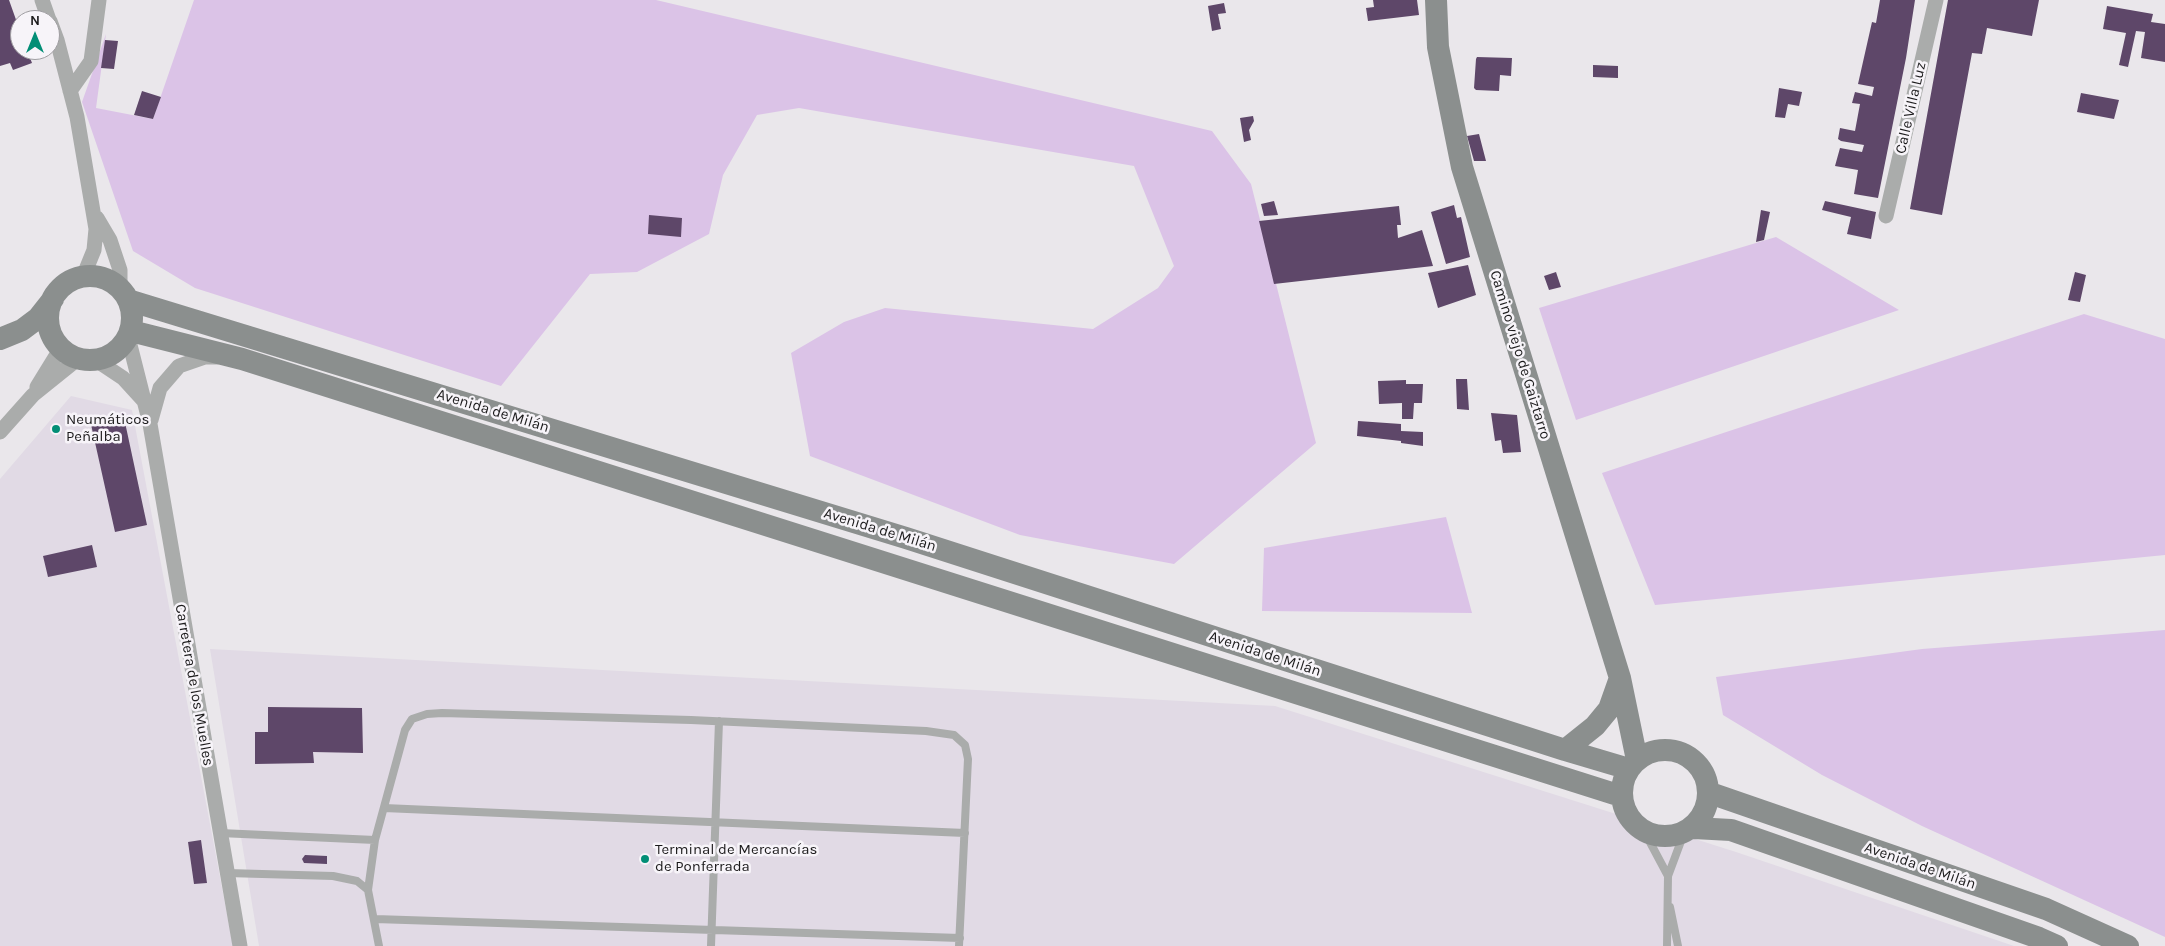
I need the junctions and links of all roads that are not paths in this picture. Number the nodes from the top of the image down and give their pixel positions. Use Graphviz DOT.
graph roads {
  1 [pos="99,0"];
  2 [pos="1436,0"];
  3 [pos="1936,0"];
  4 [pos="60,52"];
  5 [pos="70,91"];
  6 [pos="94,212"];
  7 [pos="1886,216"];
  8 [pos="83,277"];
  9 [pos="124,294"];
  10 [pos="54,298"];
  11 [pos="129,334"];
  12 [pos="0,339"];
  13 [pos="0,344"];
  14 [pos="73,352"];
  15 [pos="242,359"];
  16 [pos="33,395"];
  17 [pos="146,402"];
  18 [pos="150,424"];
  19 [pos="0,432"];
  20 [pos="1620,678"];
  21 [pos="1627,705"];
  22 [pos="719,721"];
  23 [pos="1565,750"];
  24 [pos="1662,750"];
  25 [pos="1633,765"];
  26 [pos="1710,793"];
  27 [pos="1621,796"];
  28 [pos="384,808"];
  29 [pos="716,822"];
  30 [pos="1644,831"];
  31 [pos="1689,831"];
  32 [pos="220,833"];
  33 [pos="965,833"];
  34 [pos="375,840"];
  35 [pos="227,873"];
  36 [pos="1668,876"];
  37 [pos="368,890"];
  38 [pos="1667,890"];
  39 [pos="374,919"];
  40 [pos="712,931"];
  41 [pos="960,942"];
  42 [pos="240,946"];
  43 [pos="379,946"];
  44 [pos="711,946"];
  45 [pos="1667,946"];
  46 [pos="1678,946"];
  47 [pos="2057,946"];
  48 [pos="2128,946"];
  1 -- 5 [label="street"];
  2 -- 20 [label="street, Camino viejo de Gaiztarro"];
  3 -- 7 [label="street, Calle Villa Luz"];
  4 -- 5 [label="street"];
  5 -- 6 [label="street"];
  6 -- 8 [label="street"];
  6 -- 9 [label="street"];
  8 -- 9 [label="street"];
  8 -- 10 [label="street"];
  9 -- 11 [label="street"];
  9 -- 23 [label="street, Avenida de Milán"];
  10 -- 12 [label="street"];
  10 -- 14 [label="street"];
  11 -- 14 [label="street"];
  11 -- 15 [label="street, Avenida de Milán"];
  11 -- 17 [label="street, Carretera de los Muelles"];
  13 -- 14 [label="street"];
  14 -- 16 [label="street"];
  14 -- 16 [label="street"];
  14 -- 17 [label="street"];
  15 -- 18 [label="street, Carretera de los Muelles"];
  15 -- 27 [label="street, Avenida de Milán"];
  16 -- 19 [label="street"];
  17 -- 18 [label="street, Carretera de los Muelles"];
  18 -- 32 [label="street, Carretera de los Muelles"];
  20 -- 21 [label="street, Camino viejo de Gaiztarro"];
  20 -- 23 [label="street"];
  21 -- 24 [label="street, Camino viejo de Gaiztarro"];
  21 -- 25 [label="street, Camino viejo de Gaiztarro"];
  22 -- 28 [label="lane"];
  22 -- 29 [label="lane"];
  22 -- 33 [label="lane"];
  23 -- 25 [label="street, Avenida de Milán"];
  24 -- 25 [label="street"];
  24 -- 26 [label="street"];
  25 -- 27 [label="street"];
  26 -- 31 [label="street"];
  26 -- 48 [label="street, Avenida de Milán"];
  27 -- 30 [label="street"];
  28 -- 29 [label="lane"];
  28 -- 34 [label="lane"];
  29 -- 33 [label="lane"];
  29 -- 40 [label="lane"];
  30 -- 31 [label="street"];
  30 -- 36 [label="lane"];
  31 -- 36 [label="lane"];
  31 -- 47 [label="street, Avenida de Milán"];
  32 -- 34 [label="lane"];
  32 -- 35 [label="street, Carretera de los Muelles"];
  33 -- 41 [label="lane"];
  34 -- 37 [label="lane"];
  35 -- 37 [label="lane"];
  35 -- 42 [label="street, Carretera de los Muelles"];
  36 -- 38 [label="lane"];
  37 -- 39 [label="lane"];
  38 -- 45 [label="lane"];
  38 -- 46 [label="lane"];
  39 -- 40 [label="lane"];
  39 -- 43 [label="lane"];
  40 -- 41 [label="lane"];
  40 -- 44 [label="lane"];
}
